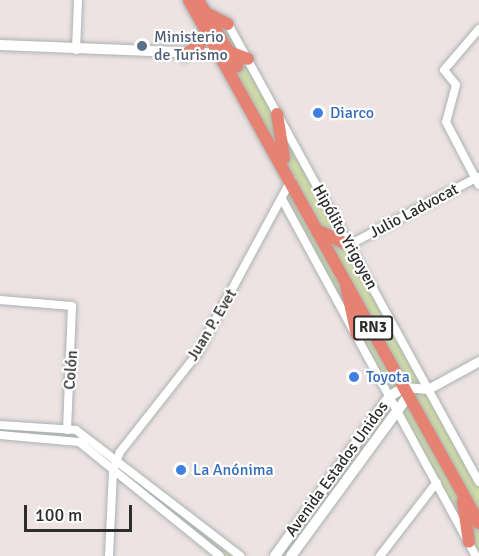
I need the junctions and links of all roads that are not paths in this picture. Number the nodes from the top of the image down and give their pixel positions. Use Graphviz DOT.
graph roads {
  1 [pos="78,0"];
  2 [pos="189,0"];
  3 [pos="198,0"];
  4 [pos="207,13"];
  5 [pos="228,24"];
  6 [pos="479,29"];
  7 [pos="207,30"];
  8 [pos="0,45"];
  9 [pos="76,50"];
  10 [pos="226,54"];
  11 [pos="184,55"];
  12 [pos="248,59"];
  13 [pos="277,114"];
  14 [pos="284,158"];
  15 [pos="292,179"];
  16 [pos="478,180"];
  17 [pos="282,199"];
  18 [pos="321,232"];
  19 [pos="349,246"];
  20 [pos="342,270"];
  21 [pos="0,300"];
  22 [pos="357,335"];
  23 [pos="479,361"];
  24 [pos="425,388"];
  25 [pos="407,391"];
  26 [pos="390,396"];
  27 [pos="398,411"];
  28 [pos="0,425"];
  29 [pos="67,433"];
  30 [pos="0,435"];
  31 [pos="116,460"];
  32 [pos="113,470"];
  33 [pos="437,482"];
  34 [pos="479,482"];
  35 [pos="461,490"];
  36 [pos="479,523"];
  37 [pos="469,542"];
  38 [pos="109,556"];
  39 [pos="220,556"];
  40 [pos="240,556"];
  41 [pos="275,556"];
  42 [pos="291,556"];
  43 [pos="380,556"];
  44 [pos="476,556"];
  1 -- 9 [label="street"];
  2 -- 7 [label="highway, RN3"];
  3 -- 4 [label="highway, RN3"];
  4 -- 5 [label="highway"];
  4 -- 10 [label="highway, RN3"];
  5 -- 12 [label="street, Hipólito Yrigoyen"];
  6 -- 16 [label="street"];
  7 -- 10 [label="highway, RN3"];
  7 -- 11 [label="highway"];
  8 -- 9 [label="main road"];
  9 -- 11 [label="main road"];
  10 -- 11 [label="main road"];
  10 -- 12 [label="highway"];
  10 -- 14 [label="highway, RN3"];
  10 -- 15 [label="highway, RN3"];
  12 -- 13 [label="street, Hipólito Yrigoyen"];
  13 -- 14 [label="highway"];
  13 -- 19 [label="street, Hipólito Yrigoyen"];
  14 -- 15 [label="highway, RN3"];
  15 -- 17 [label="street, Juan P. Evet"];
  15 -- 18 [label="highway, RN3"];
  16 -- 19 [label="street, Julio Ladvocat"];
  17 -- 22 [label="street"];
  17 -- 31 [label="street, Juan P. Evet"];
  18 -- 19 [label="highway"];
  18 -- 20 [label="highway, RN3"];
  19 -- 24 [label="street, Hipólito Yrigoyen"];
  20 -- 22 [label="highway"];
  20 -- 25 [label="highway, RN3"];
  21 -- 29 [label="street, Colón"];
  22 -- 26 [label="street"];
  23 -- 24 [label="street"];
  24 -- 25 [label="street"];
  24 -- 34 [label="street, Hipólito Yrigoyen"];
  25 -- 26 [label="main road, Avenida Estados Unidos"];
  25 -- 27 [label="main road, Avenida Estados Unidos"];
  25 -- 35 [label="highway, RN3"];
  26 -- 27 [label="street"];
  26 -- 41 [label="main road, Avenida Estados Unidos"];
  27 -- 33 [label="street"];
  27 -- 42 [label="main road, Avenida Estados Unidos"];
  28 -- 29 [label="street"];
  29 -- 30 [label="street"];
  29 -- 31 [label="street"];
  29 -- 32 [label="street"];
  31 -- 32 [label="street"];
  31 -- 40 [label="street"];
  32 -- 38 [label="street"];
  32 -- 39 [label="street"];
  33 -- 37 [label="street"];
  33 -- 43 [label="street"];
  35 -- 36 [label="highway, RN3"];
  35 -- 37 [label="highway"];
  37 -- 44 [label="street"];
}
